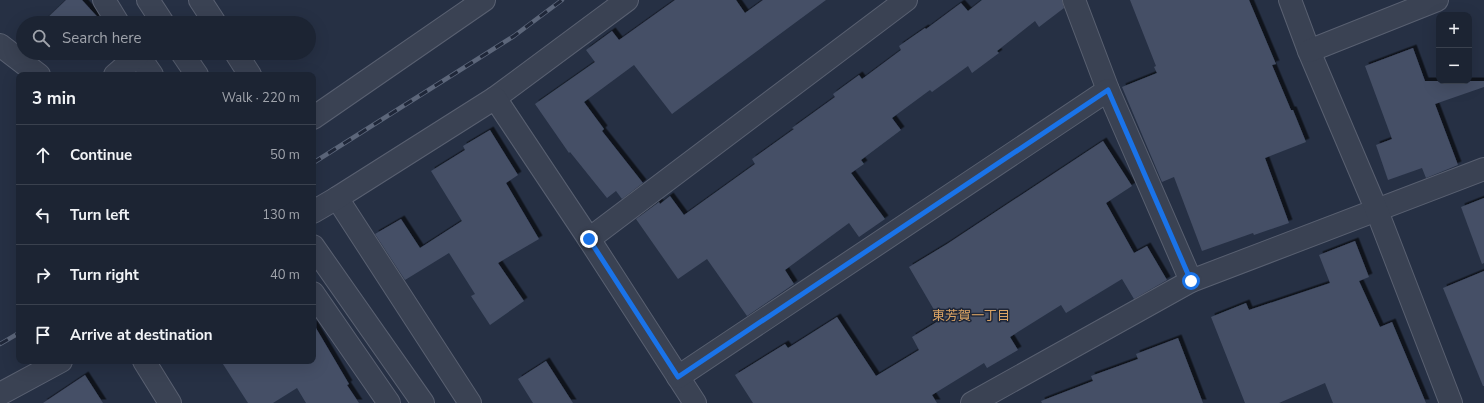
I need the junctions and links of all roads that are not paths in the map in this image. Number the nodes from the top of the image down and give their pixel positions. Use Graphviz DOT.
graph roads {
  1 [pos="104,0"];
  2 [pos="148,0"];
  3 [pos="200,0"];
  4 [pos="484,0"];
  5 [pos="627,0"];
  6 [pos="906,0"];
  7 [pos="1074,0"];
  8 [pos="1290,0"];
  9 [pos="1437,0"];
  10 [pos="884,6"];
  11 [pos="114,16"];
  12 [pos="158,16"];
  13 [pos="210,16"];
  14 [pos="0,45"];
  15 [pos="1309,51"];
  16 [pos="16,57"];
  17 [pos="20,60"];
  18 [pos="131,60"];
  19 [pos="141,60"];
  20 [pos="186,60"];
  21 [pos="240,60"];
  22 [pos="35,72"];
  23 [pos="118,72"];
  24 [pos="150,72"];
  25 [pos="194,72"];
  26 [pos="248,72"];
  27 [pos="1108,90"];
  28 [pos="494,98"];
  29 [pos="316,116"];
  30 [pos="1484,170"];
  31 [pos="337,198"];
  32 [pos="316,210"];
  33 [pos="1376,211"];
  34 [pos="589,239"];
  35 [pos="316,250"];
  36 [pos="1191,281"];
  37 [pos="316,297"];
  38 [pos="55,364"];
  39 [pos="146,364"];
  40 [pos="678,377"];
  41 [pos="0,394"];
  42 [pos="170,403"];
  43 [pos="389,403"];
  44 [pos="422,403"];
  45 [pos="470,403"];
  46 [pos="695,403"];
  47 [pos="972,403"];
  48 [pos="1451,403"];
  1 -- 11 [label="street"];
  2 -- 12 [label="street"];
  3 -- 13 [label="street"];
  4 -- 29 [label="street"];
  5 -- 28 [label="street"];
  6 -- 10 [label="street"];
  7 -- 27 [label="street"];
  8 -- 15 [label="street"];
  9 -- 15 [label="street"];
  10 -- 34 [label="street"];
  14 -- 16 [label="street"];
  15 -- 33 [label="street"];
  17 -- 22 [label="street"];
  18 -- 23 [label="street"];
  19 -- 24 [label="street"];
  20 -- 25 [label="street"];
  21 -- 26 [label="street"];
  27 -- 36 [label="street"];
  27 -- 40 [label="street"];
  28 -- 31 [label="street"];
  28 -- 34 [label="street"];
  30 -- 33 [label="street"];
  31 -- 32 [label="street"];
  31 -- 45 [label="street"];
  33 -- 36 [label="street"];
  33 -- 48 [label="street"];
  34 -- 40 [label="street"];
  35 -- 44 [label="street"];
  36 -- 47 [label="street"];
  37 -- 43 [label="street"];
  38 -- 41 [label="street"];
  39 -- 42 [label="street"];
  40 -- 46 [label="street"];
}
